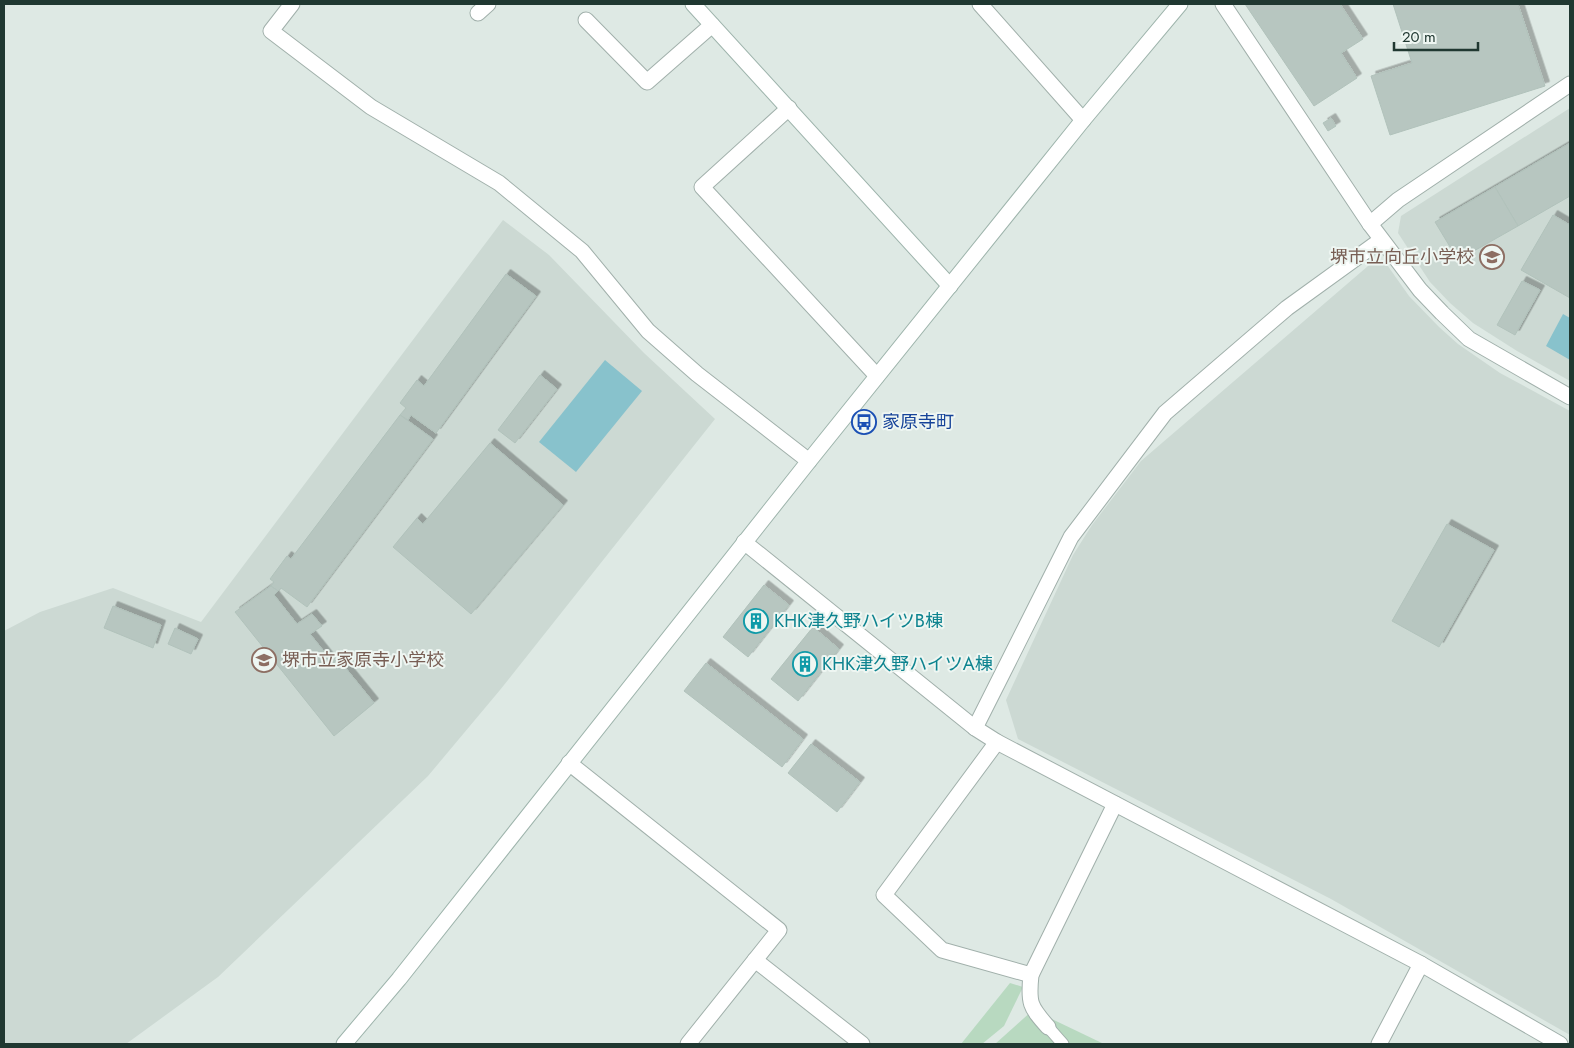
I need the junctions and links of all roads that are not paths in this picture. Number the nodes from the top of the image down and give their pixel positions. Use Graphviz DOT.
graph roads {
  1 [pos="292,4"];
  2 [pos="693,4"];
  3 [pos="980,4"];
  4 [pos="1180,4"];
  5 [pos="1223,4"];
  6 [pos="586,20"];
  7 [pos="712,25"];
  8 [pos="1570,84"];
  9 [pos="789,108"];
  10 [pos="1083,120"];
  11 [pos="1370,224"];
  12 [pos="1381,240"];
  13 [pos="950,286"];
  14 [pos="878,376"];
  15 [pos="1570,397"];
  16 [pos="809,461"];
  17 [pos="744,542"];
  18 [pos="975,728"];
  19 [pos="997,742"];
  20 [pos="569,763"];
  21 [pos="1115,804"];
  22 [pos="755,960"];
  23 [pos="1421,964"];
  24 [pos="1031,975"];
  25 [pos="1048,1027"];
  26 [pos="344,1044"];
  27 [pos="688,1044"];
  28 [pos="862,1044"];
  29 [pos="1063,1044"];
  30 [pos="1379,1044"];
  31 [pos="1560,1044"];
  1 -- 16 [label="street"];
  2 -- 7 [label="street"];
  3 -- 10 [label="street"];
  4 -- 10 [label="street"];
  5 -- 11 [label="street"];
  6 -- 7 [label="street"];
  7 -- 9 [label="street"];
  8 -- 11 [label="street"];
  9 -- 13 [label="street"];
  9 -- 14 [label="street"];
  10 -- 13 [label="street"];
  11 -- 12 [label="street"];
  12 -- 15 [label="street"];
  12 -- 18 [label="street"];
  13 -- 14 [label="street"];
  14 -- 16 [label="street"];
  16 -- 17 [label="street"];
  17 -- 18 [label="street"];
  17 -- 20 [label="street"];
  18 -- 19 [label="street"];
  19 -- 21 [label="street"];
  19 -- 24 [label="street"];
  20 -- 22 [label="street"];
  20 -- 26 [label="street"];
  21 -- 23 [label="street"];
  21 -- 24 [label="street"];
  22 -- 27 [label="street"];
  22 -- 28 [label="street"];
  23 -- 30 [label="street"];
  23 -- 31 [label="street"];
  24 -- 25 [label="street"];
  25 -- 29 [label="lane"];
}
